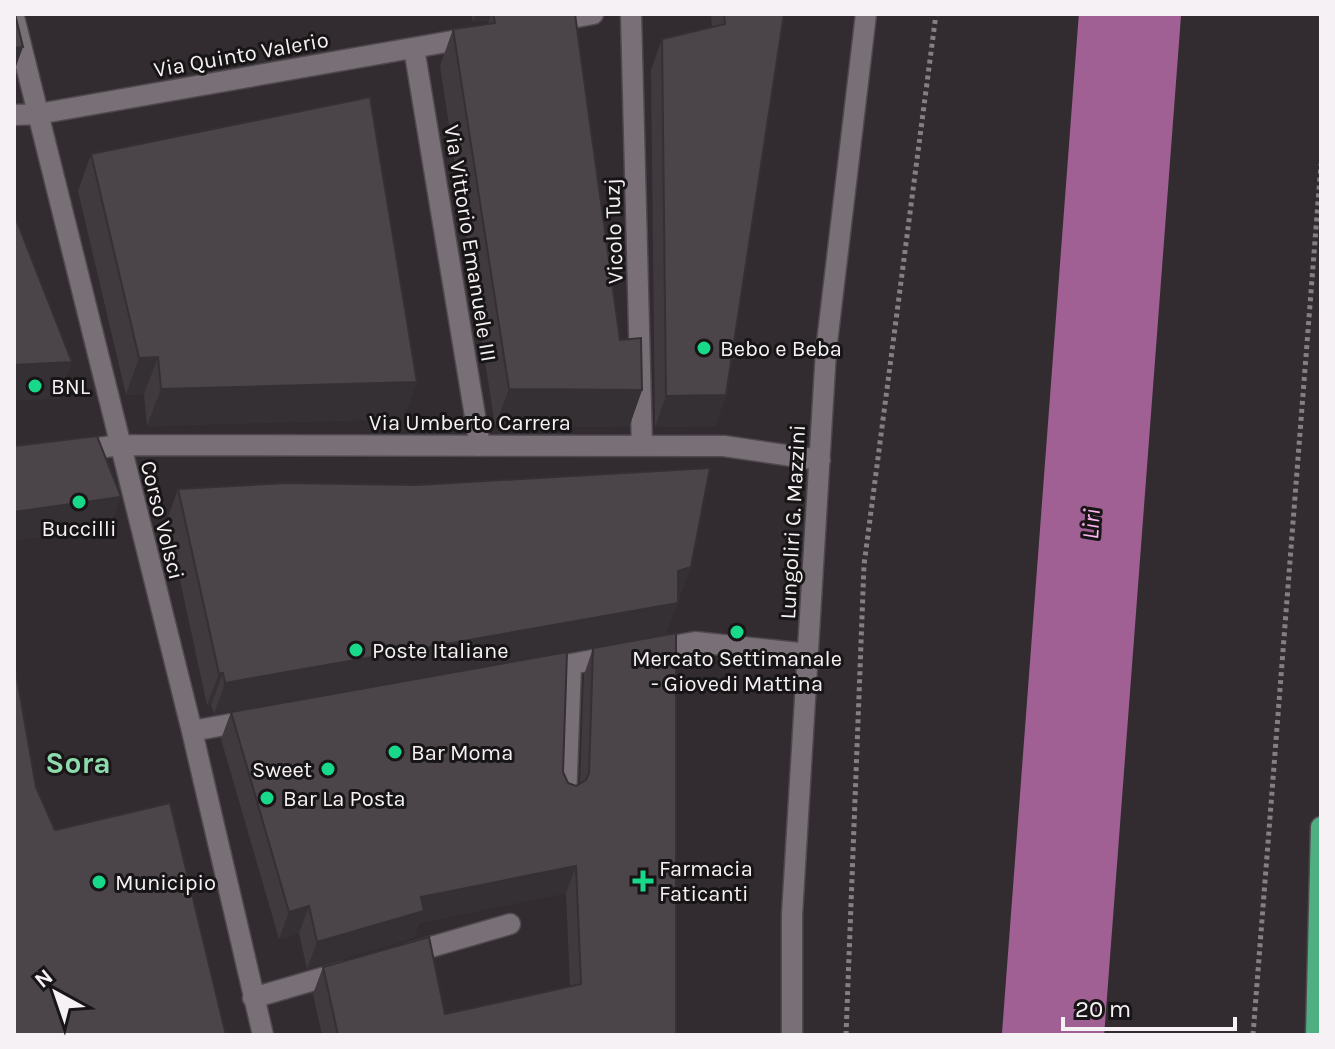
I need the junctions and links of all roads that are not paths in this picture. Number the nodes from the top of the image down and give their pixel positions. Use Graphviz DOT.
graph roads {
  1 [pos="593,14"];
  2 [pos="631,14"];
  3 [pos="866,14"];
  4 [pos="14,17"];
  5 [pos="534,25"];
  6 [pos="489,34"];
  7 [pos="414,48"];
  8 [pos="38,114"];
  9 [pos="14,115"];
  10 [pos="120,445"];
  11 [pos="480,446"];
  12 [pos="642,446"];
  13 [pos="59,454"];
  14 [pos="820,460"];
  15 [pos="808,654"];
  16 [pos="571,664"];
  17 [pos="525,672"];
  18 [pos="267,718"];
  19 [pos="192,731"];
  20 [pos="566,800"];
  21 [pos="1321,827"];
  22 [pos="510,924"];
  23 [pos="389,959"];
  24 [pos="359,967"];
  25 [pos="253,998"];
  26 [pos="263,1035"];
  27 [pos="792,1035"];
  28 [pos="1316,1035"];
  1 -- 5 [label="street"];
  2 -- 12 [label="street, Vicolo Tuzj"];
  3 -- 14 [label="street, Lungoliri G. Mazzini"];
  4 -- 8 [label="street, Corso Volsci"];
  6 -- 7 [label="street, Via Quinto Valerio"];
  7 -- 8 [label="street, Via Quinto Valerio"];
  7 -- 11 [label="street, Via Vittorio Emanuele III"];
  8 -- 9 [label="street, Via Quinto Valerio"];
  8 -- 10 [label="street, Corso Volsci"];
  10 -- 11 [label="street, Via Umberto Carrera"];
  10 -- 13 [label="street, Via Umberto Carrera"];
  10 -- 19 [label="street, Corso Volsci"];
  11 -- 12 [label="street, Via Umberto Carrera"];
  12 -- 14 [label="street, Via Umberto Carrera"];
  14 -- 15 [label="street, Lungoliri G. Mazzini"];
  15 -- 16 [label="street"];
  15 -- 27 [label="street, Lungoliri G. Mazzini"];
  16 -- 17 [label="street"];
  16 -- 20 [label="street"];
  18 -- 19 [label="street"];
  19 -- 25 [label="street, Corso Volsci"];
  21 -- 28 [label="main road"];
  22 -- 23 [label="street"];
  24 -- 25 [label="street"];
  25 -- 26 [label="street, Corso Volsci"];
}
